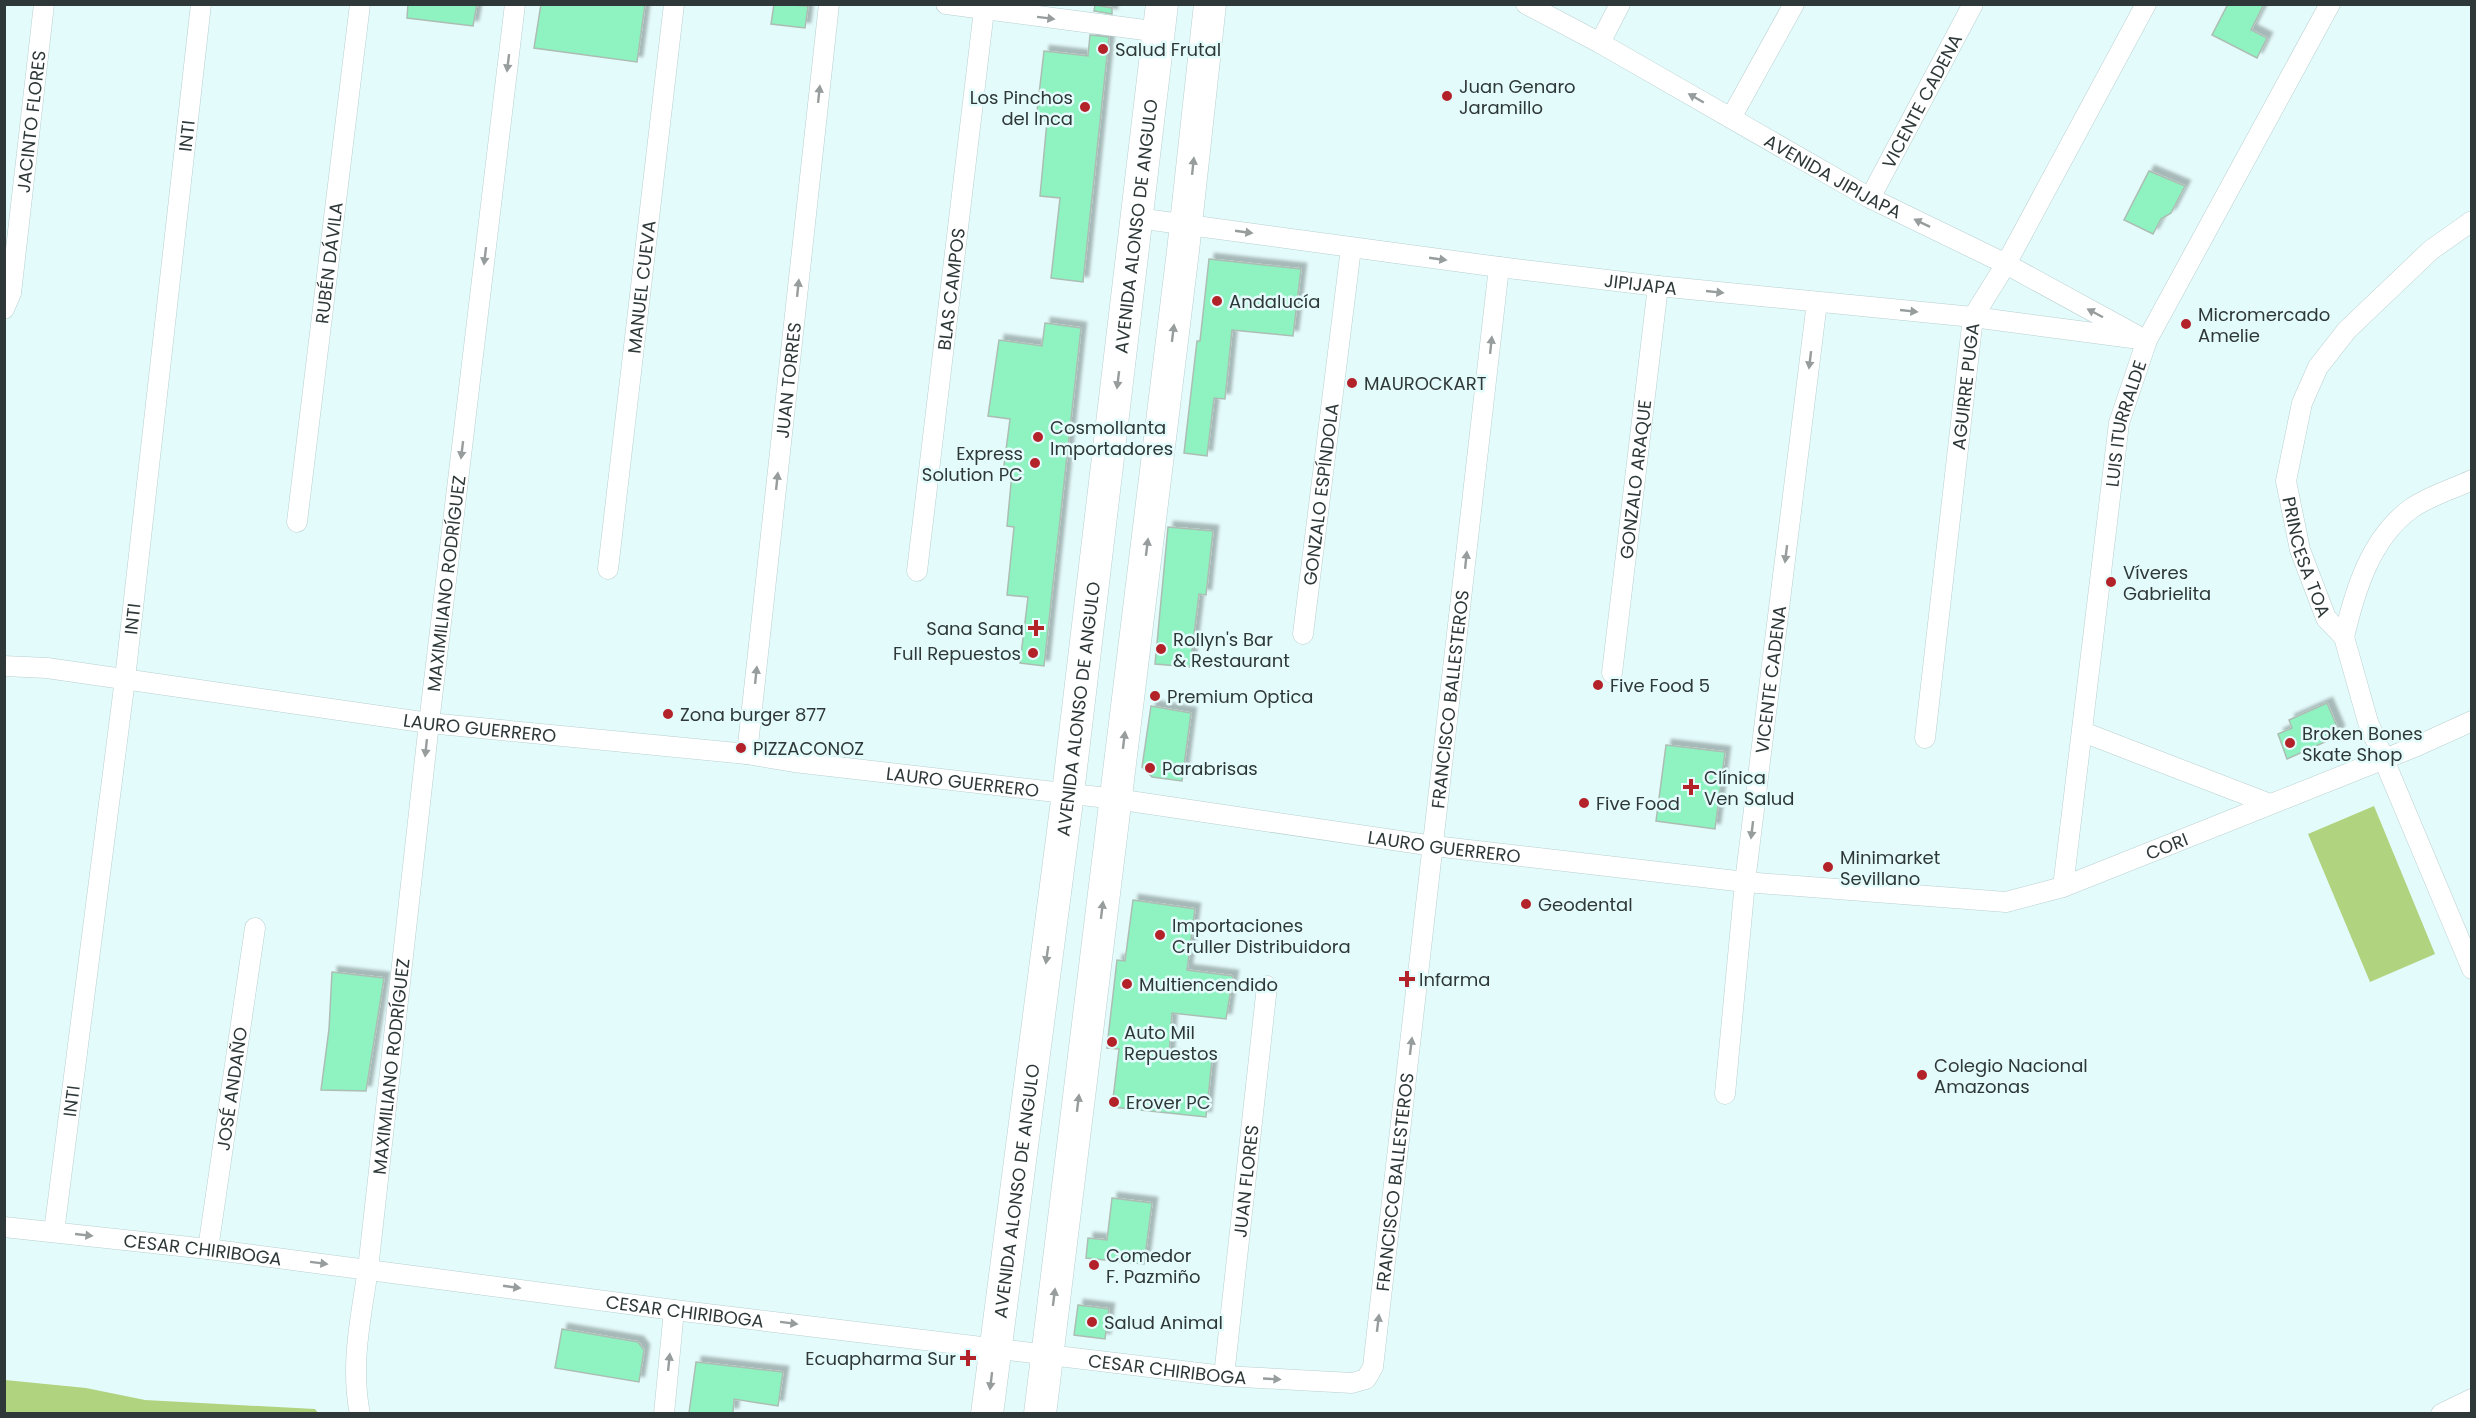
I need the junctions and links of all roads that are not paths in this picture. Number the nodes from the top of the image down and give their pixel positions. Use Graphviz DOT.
graph roads {
  1 [pos="44,4"];
  2 [pos="201,4"];
  3 [pos="360,4"];
  4 [pos="515,4"];
  5 [pos="674,4"];
  6 [pos="829,4"];
  7 [pos="946,4"];
  8 [pos="1210,4"];
  9 [pos="1526,4"];
  10 [pos="1620,4"];
  11 [pos="1794,4"];
  12 [pos="1973,4"];
  13 [pos="2146,4"];
  14 [pos="2330,4"];
  15 [pos="984,10"];
  16 [pos="1161,18"];
  17 [pos="1599,43"];
  18 [pos="1731,118"];
  19 [pos="1870,198"];
  20 [pos="1137,218"];
  21 [pos="2472,221"];
  22 [pos="1186,224"];
  23 [pos="1351,248"];
  24 [pos="2006,264"];
  25 [pos="1499,267"];
  26 [pos="1658,286"];
  27 [pos="1817,302"];
  28 [pos="4,309"];
  29 [pos="1973,317"];
  30 [pos="2146,340"];
  31 [pos="2472,480"];
  32 [pos="297,522"];
  33 [pos="608,569"];
  34 [pos="917,571"];
  35 [pos="1303,634"];
  36 [pos="2344,637"];
  37 [pos="4,666"];
  38 [pos="1612,673"];
  39 [pos="125,679"];
  40 [pos="2472,721"];
  41 [pos="429,723"];
  42 [pos="2083,732"];
  43 [pos="1925,738"];
  44 [pos="747,754"];
  45 [pos="2384,759"];
  46 [pos="1068,793"];
  47 [pos="1116,798"];
  48 [pos="2270,804"];
  49 [pos="1434,846"];
  50 [pos="1745,882"];
  51 [pos="2063,887"];
  52 [pos="255,928"];
  53 [pos="2471,968"];
  54 [pos="1267,986"];
  55 [pos="1725,1094"];
  56 [pos="4,1227"];
  57 [pos="54,1232"];
  58 [pos="208,1249"];
  59 [pos="368,1269"];
  60 [pos="674,1310"];
  61 [pos="995,1348"];
  62 [pos="1046,1355"];
  63 [pos="1224,1376"];
  64 [pos="1366,1379"];
  65 [pos="2472,1398"];
  66 [pos="360,1413"];
  67 [pos="664,1413"];
  68 [pos="987,1413"];
  69 [pos="1040,1413"];
  70 [pos="2441,1413"];
  1 -- 28 [label="street, JACINTO FLORES"];
  2 -- 39 [label="street, INTI"];
  3 -- 32 [label="street, RUBÉN DÁVILA"];
  4 -- 41 [label="street, MAXIMILIANO RODRÍGUEZ, one-way"];
  5 -- 33 [label="street, MANUEL CUEVA"];
  44 -- 6 [label="street, JUAN TORRES, one-way"];
  7 -- 15 [label="street"];
  22 -- 8 [label="main road, one-way"];
  9 -- 17 [label="street, AVENIDA JIPIJAPA"];
  10 -- 17 [label="street"];
  11 -- 18 [label="street"];
  12 -- 19 [label="street, VICENTE CADENA"];
  13 -- 24 [label="street, AGUIRRE PUGA"];
  14 -- 30 [label="street, LUIS ITURRALDE"];
  15 -- 16 [label="street, one-way"];
  15 -- 34 [label="street, BLAS CAMPOS"];
  16 -- 20 [label="main road, AVENIDA ALONSO DE ANGULO"];
  18 -- 17 [label="street, AVENIDA JIPIJAPA, one-way"];
  18 -- 19 [label="street, AVENIDA JIPIJAPA"];
  24 -- 19 [label="street, AVENIDA JIPIJAPA, one-way"];
  20 -- 22 [label="street, JIPIJAPA"];
  20 -- 46 [label="main road, AVENIDA ALONSO DE ANGULO, one-way"];
  21 -- 36 [label="street, PRINCESA TOA"];
  22 -- 23 [label="street, JIPIJAPA, one-way"];
  47 -- 22 [label="main road, one-way"];
  23 -- 25 [label="street, JIPIJAPA, one-way"];
  23 -- 35 [label="street, GONZALO ESPÍNDOLA"];
  24 -- 29 [label="street, AGUIRRE PUGA"];
  30 -- 24 [label="street, AVENIDA JIPIJAPA, one-way"];
  25 -- 26 [label="street, JIPIJAPA"];
  49 -- 25 [label="street, FRANCISCO BALLESTEROS, one-way"];
  26 -- 27 [label="street, JIPIJAPA, one-way"];
  26 -- 38 [label="street, GONZALO ARAQUE"];
  27 -- 29 [label="street, JIPIJAPA, one-way"];
  27 -- 50 [label="street, VICENTE CADENA, one-way"];
  29 -- 30 [label="street, JIPIJAPA"];
  29 -- 43 [label="street, AGUIRRE PUGA"];
  30 -- 42 [label="street, LUIS ITURRALDE"];
  31 -- 36 [label="street"];
  36 -- 45 [label="street, PRINCESA TOA"];
  37 -- 39 [label="street, LAURO GUERRERO"];
  39 -- 41 [label="street, LAURO GUERRERO"];
  39 -- 57 [label="street, INTI"];
  40 -- 45 [label="street, CORI"];
  41 -- 44 [label="street, LAURO GUERRERO"];
  41 -- 59 [label="street, MAXIMILIANO RODRÍGUEZ, one-way"];
  42 -- 48 [label="street"];
  42 -- 51 [label="street, LUIS ITURRALDE"];
  44 -- 46 [label="street, LAURO GUERRERO"];
  45 -- 48 [label="street, CORI"];
  45 -- 53 [label="street, PRINCESA TOA"];
  46 -- 47 [label="street, LAURO GUERRERO"];
  46 -- 61 [label="main road, AVENIDA ALONSO DE ANGULO, one-way"];
  47 -- 49 [label="street, LAURO GUERRERO"];
  62 -- 47 [label="main road, one-way"];
  48 -- 51 [label="street, CORI"];
  49 -- 50 [label="street, LAURO GUERRERO"];
  64 -- 49 [label="street, FRANCISCO BALLESTEROS, one-way"];
  50 -- 51 [label="street, LAURO GUERRERO"];
  50 -- 55 [label="street, VICENTE CADENA"];
  52 -- 58 [label="street, JOSÉ ANDAÑO"];
  54 -- 63 [label="street, JUAN FLORES"];
  56 -- 57 [label="street, CESAR CHIRIBOGA"];
  57 -- 58 [label="street, CESAR CHIRIBOGA, one-way"];
  58 -- 59 [label="street, CESAR CHIRIBOGA, one-way"];
  59 -- 60 [label="street, CESAR CHIRIBOGA, one-way"];
  59 -- 66 [label="street, MAXIMILIANO RODRÍGUEZ"];
  60 -- 61 [label="street, CESAR CHIRIBOGA, one-way"];
  67 -- 60 [label="street, one-way"];
  61 -- 62 [label="street, CESAR CHIRIBOGA"];
  61 -- 68 [label="main road, AVENIDA ALONSO DE ANGULO, one-way"];
  62 -- 63 [label="street, CESAR CHIRIBOGA"];
  62 -- 69 [label="main road"];
  63 -- 64 [label="street, CESAR CHIRIBOGA, one-way"];
  65 -- 70 [label="street"];
}
